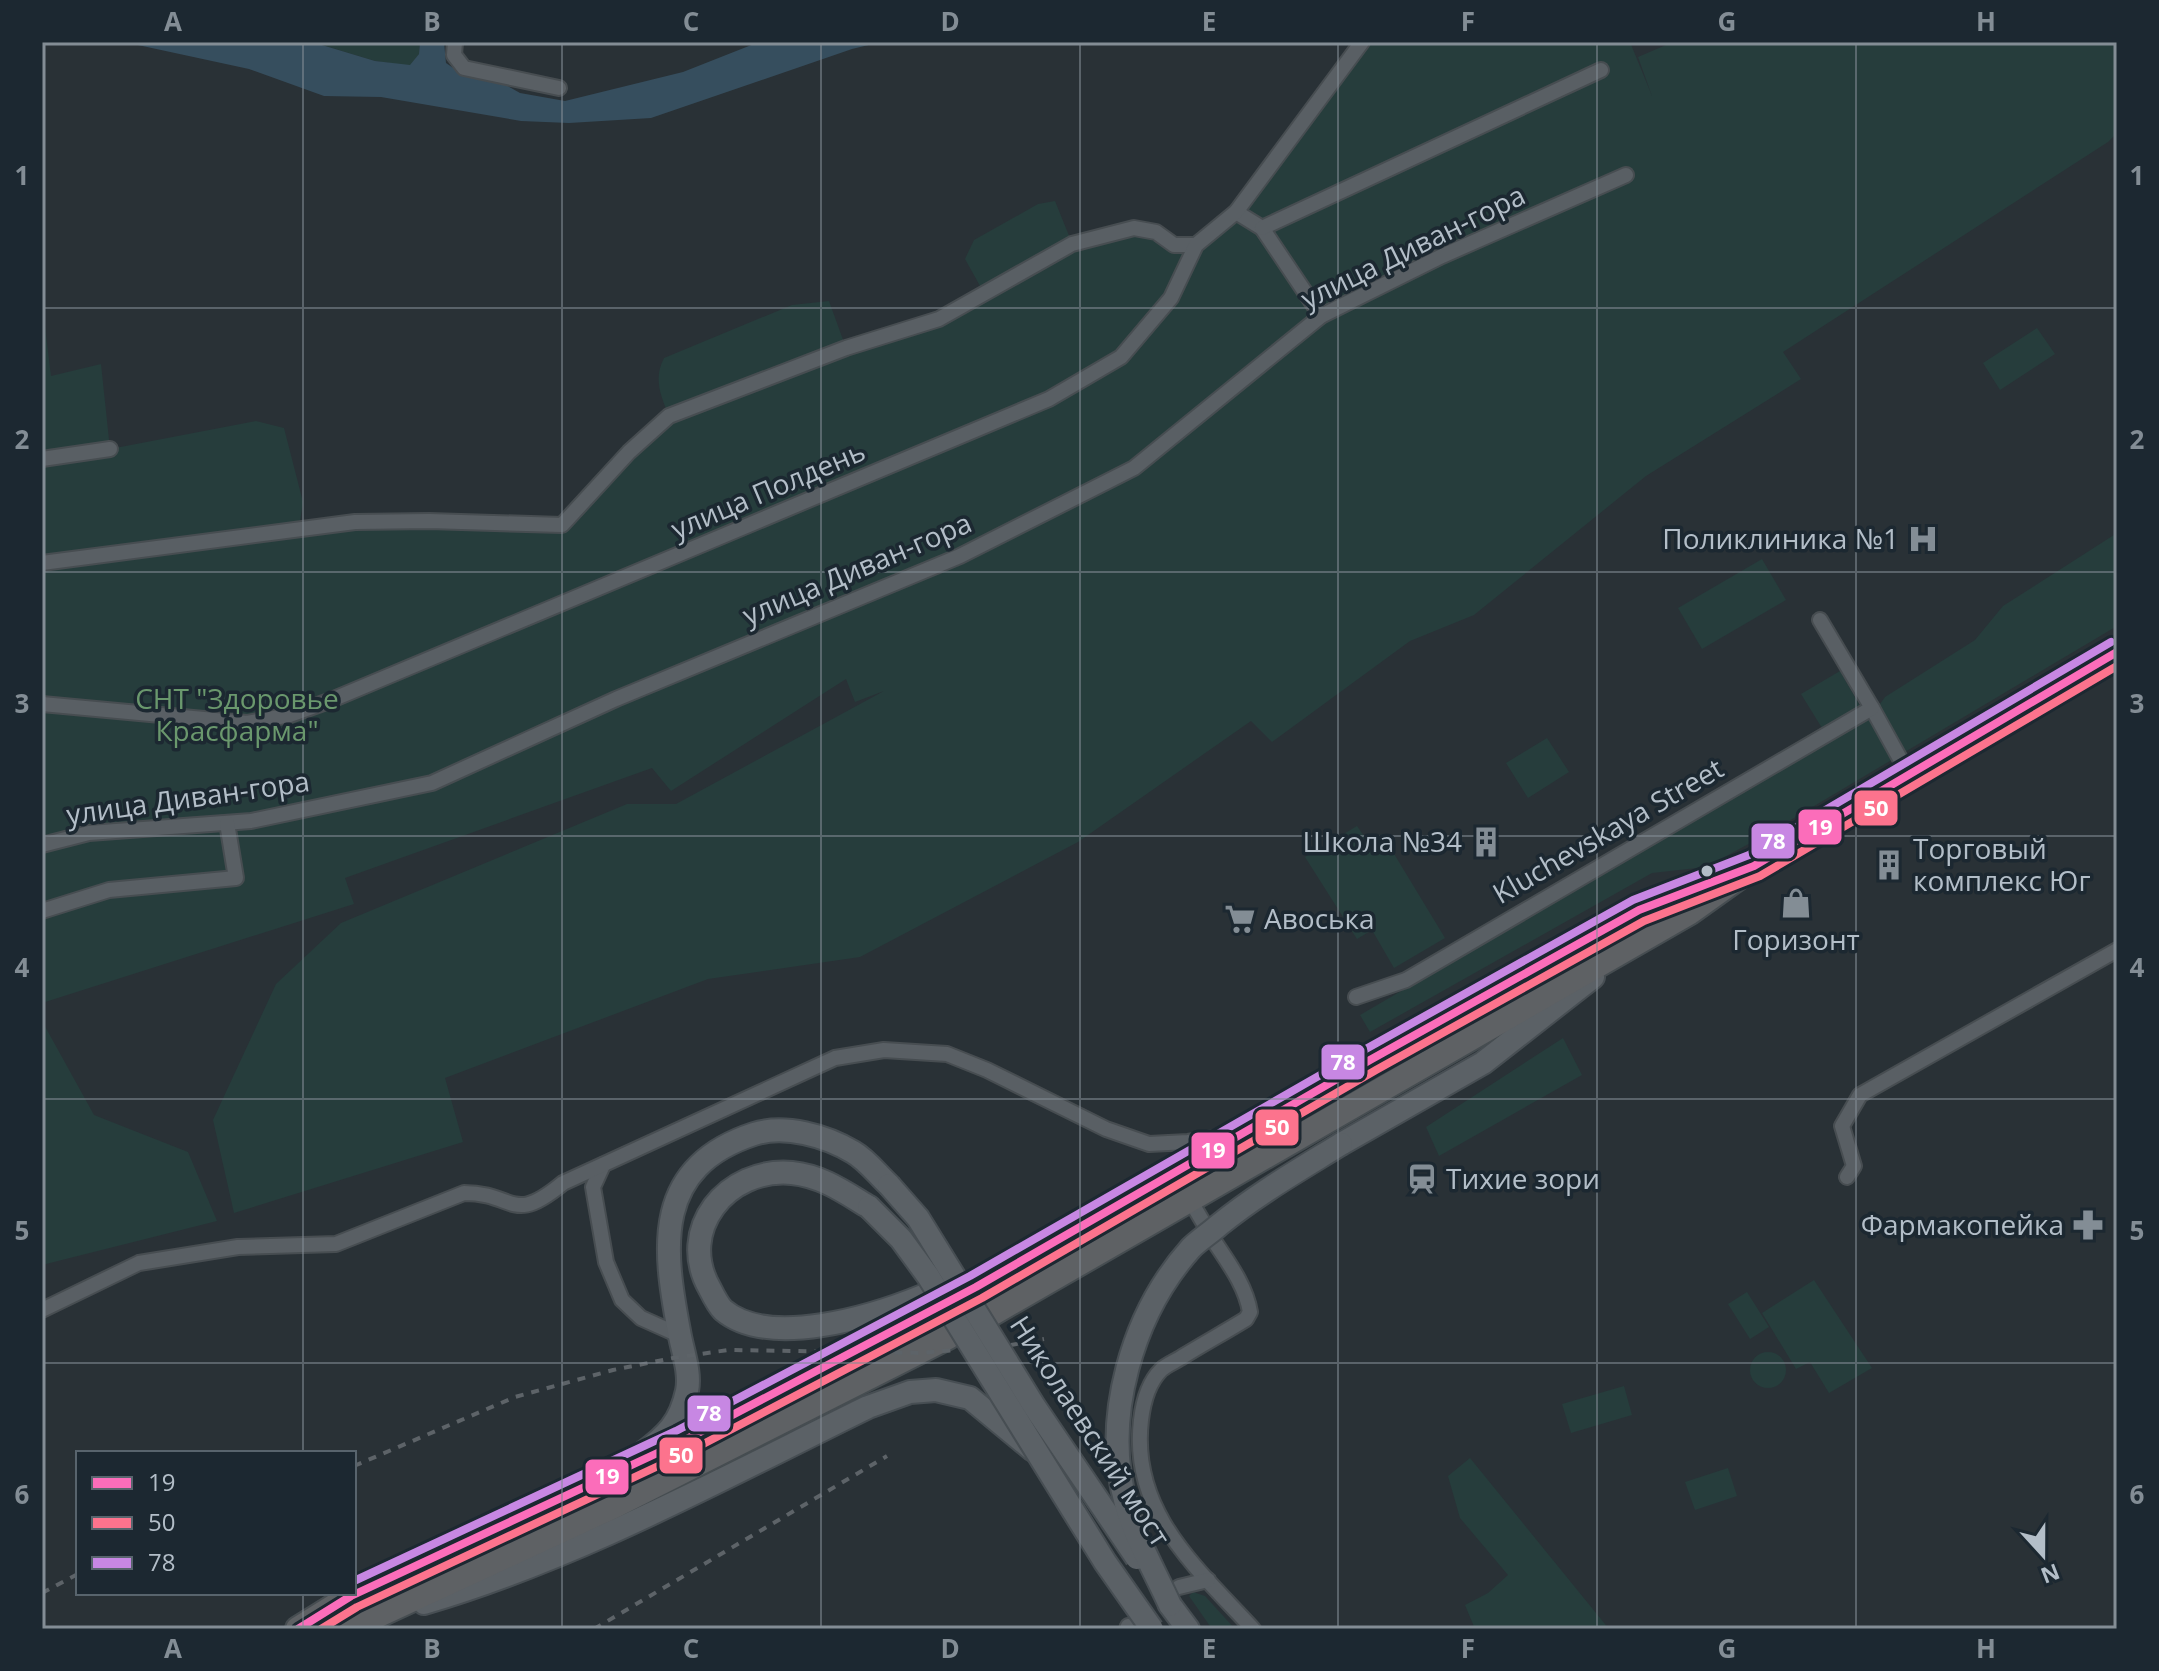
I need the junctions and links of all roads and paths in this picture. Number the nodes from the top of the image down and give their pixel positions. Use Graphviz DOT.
graph roads {
  1 [pos="455,42"];
  2 [pos="1362,42"];
  3 [pos="1601,70"];
  4 [pos="559,88"];
  5 [pos="1626,175"];
  6 [pos="1236,212"];
  7 [pos="1262,228"];
  8 [pos="1196,245"];
  9 [pos="1321,316"];
  10 [pos="110,449"];
  11 [pos="42,459"];
  12 [pos="42,563"];
  13 [pos="1820,620"];
  14 [pos="2117,652"];
  15 [pos="1869,703"];
  16 [pos="42,704"];
  17 [pos="1909,775"];
  18 [pos="227,823"];
  19 [pos="42,845"];
  20 [pos="1754,866"];
  21 [pos="42,911"];
  22 [pos="1642,939"];
  23 [pos="2117,950"];
  24 [pos="1356,997"];
  25 [pos="1243,1133"];
  26 [pos="603,1165"];
  27 [pos="1847,1177"];
  28 [pos="1190,1200"];
  29 [pos="1203,1222"];
  30 [pos="1216,1244"];
  31 [pos="973,1283"];
  32 [pos="927,1303"];
  33 [pos="42,1310"];
  34 [pos="991,1314"];
  35 [pos="679,1335"];
  36 [pos="948,1337"];
  37 [pos="1037,1454"];
  38 [pos="610,1477"];
  39 [pos="1208,1580"];
  40 [pos="356,1594"];
  41 [pos="353,1595"];
  42 [pos="1175,1596"];
  43 [pos="356,1624"];
  44 [pos="298,1629"];
  45 [pos="1152,1629"];
  46 [pos="1188,1629"];
  47 [pos="1253,1629"];
  1 -- 4 [label="street"];
  2 -- 6 [label="street, улица Полдень"];
  3 -- 7 [label="street"];
  5 -- 9 [label="street, улица Диван-гора"];
  6 -- 7 [label="street"];
  6 -- 8 [label="street, улица Полдень"];
  7 -- 9 [label="street"];
  8 -- 12 [label="street"];
  8 -- 16 [label="street, улица Полдень"];
  9 -- 18 [label="street, улица Диван-гора"];
  10 -- 11 [label="street"];
  13 -- 15 [label="street"];
  14 -- 17 [label="highway"];
  15 -- 17 [label="street"];
  15 -- 24 [label="street, Kluchevskaya Street"];
  17 -- 20 [label="highway"];
  18 -- 19 [label="street, улица Диван-гора"];
  18 -- 21 [label="street"];
  20 -- 22 [label="highway"];
  20 -- 25 [label="highway"];
  22 -- 28 [label="highway"];
  22 -- 42 [label="main road, bridge"];
  23 -- 27 [label="street"];
  25 -- 26 [label="street"];
  25 -- 31 [label="highway"];
  26 -- 33 [label="street"];
  26 -- 35 [label="street"];
  28 -- 29 [label="street"];
  28 -- 34 [label="highway"];
  30 -- 39 [label="street"];
  32 -- 37 [label="main road, Николаевский мост, bridge"];
  32 -- 38 [label="highway"];
  35 -- 38 [label="main road, Николаевский мост"];
  35 -- 42 [label="main road, Николаевский мост, bridge"];
  36 -- 43 [label="highway"];
  37 -- 43 [label="main road"];
  37 -- 45 [label="main road, Николаевский мост, bridge"];
  38 -- 40 [label="highway"];
  39 -- 42 [label="street"];
  39 -- 47 [label="street"];
  41 -- 44 [label="highway"];
  42 -- 46 [label="main road, Николаевский мост"];
}
